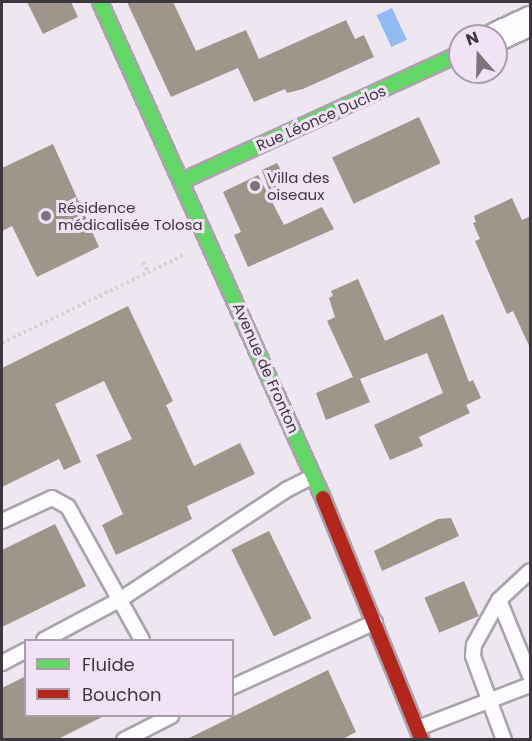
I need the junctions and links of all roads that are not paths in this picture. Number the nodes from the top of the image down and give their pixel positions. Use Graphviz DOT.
graph roads {
  1 [pos="100,2"];
  2 [pos="531,21"];
  3 [pos="508,32"];
  4 [pos="448,59"];
  5 [pos="182,181"];
  6 [pos="313,476"];
  7 [pos="2,521"];
  8 [pos="531,571"];
  9 [pos="122,599"];
  10 [pos="499,600"];
  11 [pos="375,622"];
  12 [pos="46,639"];
  13 [pos="142,639"];
  14 [pos="24,651"];
  15 [pos="2,663"];
  16 [pos="531,676"];
  17 [pos="531,685"];
  18 [pos="234,686"];
  19 [pos="490,700"];
  20 [pos="169,717"];
  21 [pos="420,734"];
  22 [pos="124,740"];
  23 [pos="504,740"];
  1 -- 5 [label="street, Avenue de Fronton"];
  2 -- 3 [label="street"];
  4 -- 5 [label="street, Rue Léonce Duclos"];
  5 -- 6 [label="street, Avenue de Fronton"];
  6 -- 9 [label="lane"];
  6 -- 11 [label="street, Avenue de Fronton"];
  7 -- 9 [label="lane"];
  8 -- 10 [label="lane"];
  9 -- 12 [label="lane"];
  9 -- 13 [label="lane"];
  10 -- 16 [label="lane"];
  10 -- 19 [label="lane"];
  11 -- 18 [label="lane"];
  11 -- 21 [label="street, Avenue de Fronton"];
  14 -- 15 [label="lane"];
  17 -- 19 [label="lane"];
  19 -- 21 [label="lane"];
  19 -- 23 [label="lane"];
  20 -- 22 [label="lane"];
}
